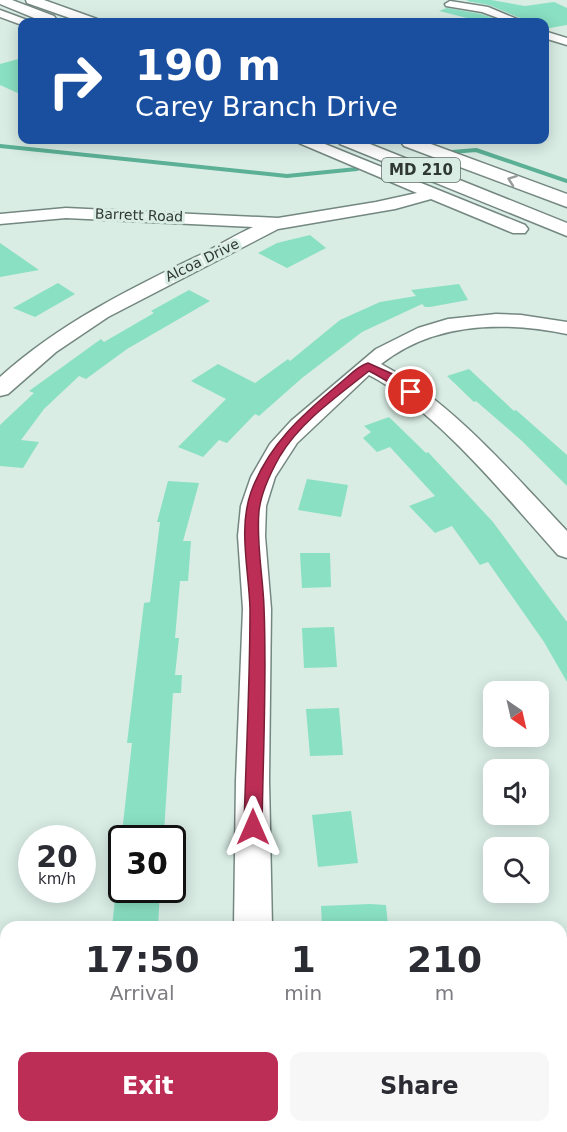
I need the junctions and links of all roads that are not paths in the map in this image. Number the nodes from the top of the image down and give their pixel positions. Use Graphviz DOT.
graph roads {
  1 [pos="1,0"];
  2 [pos="32,0"];
  3 [pos="450,4"];
  4 [pos="0,13"];
  5 [pos="47,18"];
  6 [pos="81,18"];
  7 [pos="508,18"];
  8 [pos="18,20"];
  9 [pos="549,36"];
  10 [pos="567,42"];
  11 [pos="314,144"];
  12 [pos="356,144"];
  13 [pos="413,144"];
  14 [pos="432,192"];
  15 [pos="567,201"];
  16 [pos="0,219"];
  17 [pos="278,223"];
  18 [pos="519,229"];
  19 [pos="567,229"];
  20 [pos="567,328"];
  21 [pos="368,366"];
  22 [pos="0,389"];
  23 [pos="567,548"];
  24 [pos="254,921"];
  1 -- 5 [label="highway"];
  2 -- 6 [label="highway"];
  3 -- 7 [label="street"];
  4 -- 8 [label="street"];
  9 -- 10 [label="street"];
  11 -- 14 [label="street"];
  12 -- 19 [label="highway, MD 210"];
  15 -- 13 [label="highway, MD 210, one-way"];
  14 -- 17 [label="street, Alcoa Drive"];
  14 -- 18 [label="street"];
  16 -- 17 [label="street, Barrett Road"];
  17 -- 22 [label="street, Alcoa Drive"];
  20 -- 21 [label="street"];
  21 -- 23 [label="street"];
  21 -- 24 [label="street"];
}
